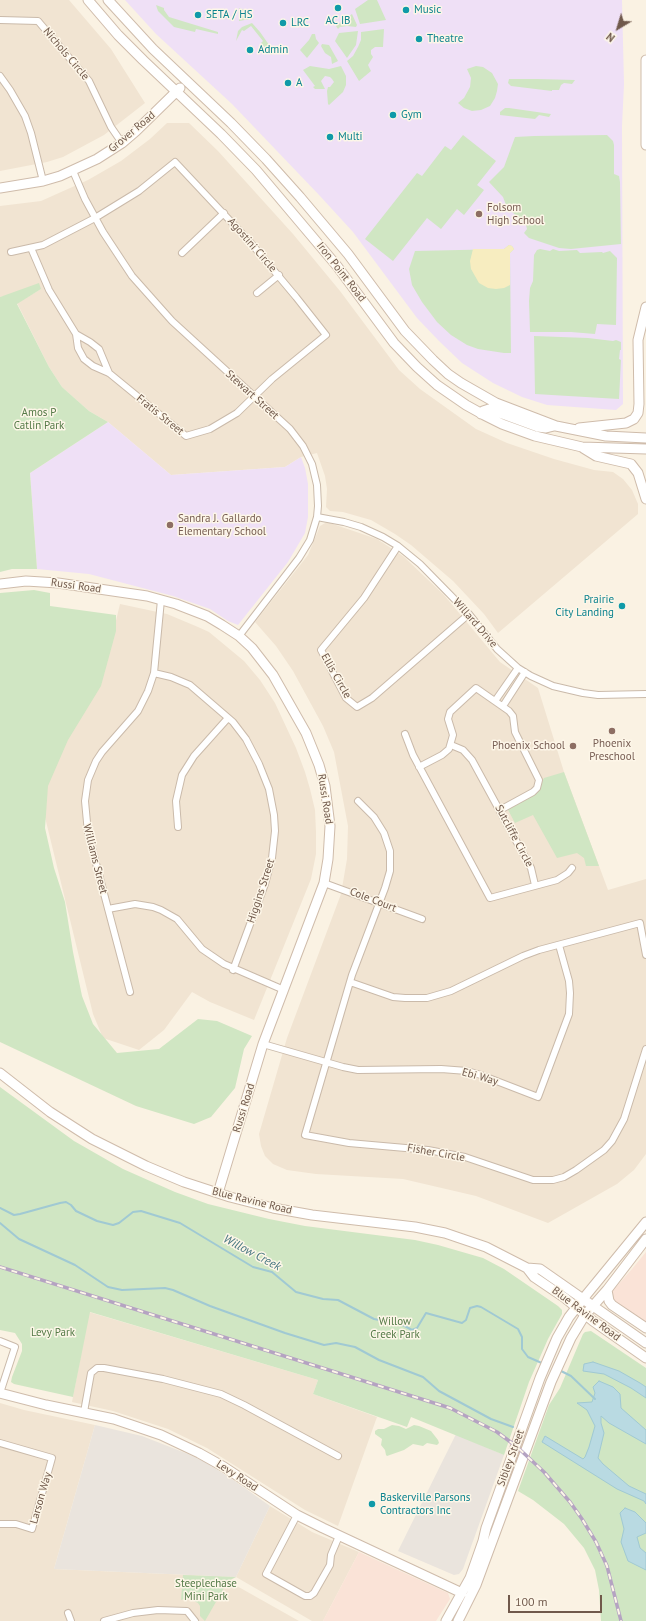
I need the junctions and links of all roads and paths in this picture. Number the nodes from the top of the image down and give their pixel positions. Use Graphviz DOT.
graph roads {
  1 [pos="88,0"];
  2 [pos="108,0"];
  3 [pos="0,20"];
  4 [pos="646,60"];
  5 [pos="0,76"];
  6 [pos="186,81"];
  7 [pos="176,91"];
  8 [pos="122,143"];
  9 [pos="646,146"];
  10 [pos="73,171"];
  11 [pos="43,181"];
  12 [pos="0,188"];
  13 [pos="224,213"];
  14 [pos="95,218"];
  15 [pos="31,248"];
  16 [pos="11,252"];
  17 [pos="182,253"];
  18 [pos="279,276"];
  19 [pos="257,293"];
  20 [pos="646,307"];
  21 [pos="76,334"];
  22 [pos="109,373"];
  23 [pos="255,397"];
  24 [pos="481,414"];
  25 [pos="556,426"];
  26 [pos="565,428"];
  27 [pos="646,438"];
  28 [pos="582,447"];
  29 [pos="646,450"];
  30 [pos="646,499"];
  31 [pos="317,517"];
  32 [pos="398,546"];
  33 [pos="0,584"];
  34 [pos="161,600"];
  35 [pos="469,614"];
  36 [pos="239,636"];
  37 [pos="518,668"];
  38 [pos="525,672"];
  39 [pos="154,673"];
  40 [pos="646,694"];
  41 [pos="495,701"];
  42 [pos="503,706"];
  43 [pos="228,718"];
  44 [pos="405,734"];
  45 [pos="451,745"];
  46 [pos="420,767"];
  47 [pos="358,801"];
  48 [pos="500,810"];
  49 [pos="178,827"];
  50 [pos="572,868"];
  51 [pos="324,882"];
  52 [pos="535,885"];
  53 [pos="379,903"];
  54 [pos="108,909"];
  55 [pos="422,918"];
  56 [pos="560,945"];
  57 [pos="646,955"];
  58 [pos="233,970"];
  59 [pos="350,982"];
  60 [pos="284,990"];
  61 [pos="130,992"];
  62 [pos="263,1044"];
  63 [pos="646,1050"];
  64 [pos="326,1062"];
  65 [pos="0,1073"];
  66 [pos="218,1193"];
  67 [pos="646,1222"];
  68 [pos="646,1239"];
  69 [pos="527,1268"];
  70 [pos="607,1290"];
  71 [pos="583,1299"];
  72 [pos="592,1306"];
  73 [pos="577,1308"];
  74 [pos="585,1315"];
  75 [pos="646,1328"];
  76 [pos="0,1341"];
  77 [pos="646,1343"];
  78 [pos="646,1358"];
  79 [pos="0,1393"];
  80 [pos="84,1412"];
  81 [pos="0,1443"];
  82 [pos="338,1456"];
  83 [pos="297,1515"];
  84 [pos="0,1524"];
  85 [pos="340,1536"];
  86 [pos="462,1593"];
  87 [pos="68,1613"];
  88 [pos="71,1621"];
  89 [pos="104,1621"];
  90 [pos="195,1621"];
  91 [pos="446,1621"];
  92 [pos="458,1621"];
  1 -- 7 [label="main road, Iron Point Road"];
  2 -- 6 [label="main road, Iron Point Road"];
  3 -- 8 [label="street, Nichols Circle"];
  4 -- 9 [label="main road"];
  5 -- 11 [label="street"];
  6 -- 7 [label="main road, Grover Road"];
  6 -- 25 [label="main road, Iron Point Road"];
  7 -- 8 [label="main road, Grover Road"];
  7 -- 24 [label="main road, Iron Point Road"];
  8 -- 10 [label="main road, Grover Road"];
  10 -- 11 [label="main road, Grover Road"];
  10 -- 14 [label="street, Stewart Street"];
  11 -- 12 [label="main road, Grover Road"];
  13 -- 14 [label="street, Agostini Circle"];
  13 -- 17 [label="street"];
  13 -- 18 [label="street, Agostini Circle"];
  14 -- 15 [label="street"];
  14 -- 23 [label="street, Stewart Street"];
  15 -- 16 [label="street"];
  15 -- 21 [label="street, Fratis Street"];
  18 -- 19 [label="street"];
  18 -- 23 [label="street, Agostini Circle"];
  20 -- 26 [label="main road"];
  21 -- 22 [label="street, Fratis Street"];
  21 -- 22 [label="street, Fratis Street"];
  22 -- 23 [label="street, Fratis Street"];
  23 -- 31 [label="street, Stewart Street"];
  24 -- 25 [label="main road"];
  24 -- 28 [label="main road, Iron Point Road"];
  25 -- 26 [label="main road, Iron Point Road"];
  26 -- 27 [label="main road, Iron Point Road"];
  28 -- 29 [label="main road, Iron Point Road"];
  28 -- 30 [label="main road"];
  31 -- 32 [label="street, Willard Drive"];
  31 -- 36 [label="street, Stewart Street"];
  32 -- 35 [label="street, Willard Drive"];
  32 -- 35 [label="street, Ellis Circle"];
  33 -- 34 [label="main road, Russi Road"];
  34 -- 36 [label="main road, Russi Road"];
  34 -- 39 [label="street, Williams Street"];
  35 -- 37 [label="street, Willard Drive"];
  36 -- 51 [label="main road, Russi Road"];
  37 -- 38 [label="street, Willard Drive"];
  37 -- 41 [label="street"];
  38 -- 40 [label="street, Willard Drive"];
  38 -- 42 [label="street"];
  39 -- 43 [label="street, Higgins Street"];
  39 -- 54 [label="street, Williams Street"];
  41 -- 42 [label="street"];
  41 -- 45 [label="street"];
  42 -- 48 [label="street"];
  43 -- 49 [label="street"];
  43 -- 58 [label="street, Higgins Street"];
  44 -- 46 [label="street"];
  45 -- 46 [label="street"];
  45 -- 48 [label="street, Sutcliffe Circle"];
  46 -- 52 [label="street"];
  47 -- 53 [label="street, Fisher Circle"];
  48 -- 52 [label="street, Sutcliffe Circle"];
  50 -- 52 [label="street"];
  51 -- 53 [label="street, Cole Court"];
  51 -- 60 [label="main road, Russi Road"];
  53 -- 55 [label="street, Cole Court"];
  53 -- 59 [label="street, Fisher Circle"];
  54 -- 58 [label="street"];
  54 -- 61 [label="street, Williams Street"];
  56 -- 57 [label="street"];
  56 -- 59 [label="street"];
  56 -- 64 [label="street, Ebi Way"];
  58 -- 60 [label="street"];
  59 -- 64 [label="street, Fisher Circle"];
  60 -- 62 [label="main road, Russi Road"];
  62 -- 64 [label="street, Ebi Way"];
  62 -- 66 [label="main road, Russi Road"];
  63 -- 64 [label="street, Fisher Circle"];
  65 -- 66 [label="main road, Blue Ravine Road"];
  66 -- 69 [label="main road, Blue Ravine Road"];
  67 -- 71 [label="main road, Sibley Street"];
  68 -- 70 [label="main road, Sibley Street"];
  69 -- 71 [label="main road, Blue Ravine Road"];
  69 -- 73 [label="main road, Blue Ravine Road"];
  70 -- 72 [label="main road, Sibley Street"];
  70 -- 75 [label="main road"];
  71 -- 72 [label="main road, Blue Ravine Road"];
  71 -- 73 [label="main road, Sibley Street"];
  72 -- 74 [label="main road, Sibley Street"];
  72 -- 77 [label="main road, Blue Ravine Road"];
  73 -- 74 [label="main road, Blue Ravine Road"];
  73 -- 86 [label="main road, Sibley Street"];
  74 -- 78 [label="main road, Blue Ravine Road"];
  74 -- 92 [label="main road, Sibley Street"];
  76 -- 79 [label="street"];
  79 -- 80 [label="main road, Levy Road"];
  80 -- 82 [label="street"];
  80 -- 83 [label="main road, Levy Road"];
  81 -- 84 [label="street, Larson Way"];
  83 -- 85 [label="main road, Levy Road"];
  83 -- 85 [label="street"];
  85 -- 86 [label="main road, Levy Road"];
  86 -- 91 [label="main road, Sibley Street"];
  87 -- 88 [label="street"];
  89 -- 90 [label="street"];
}
